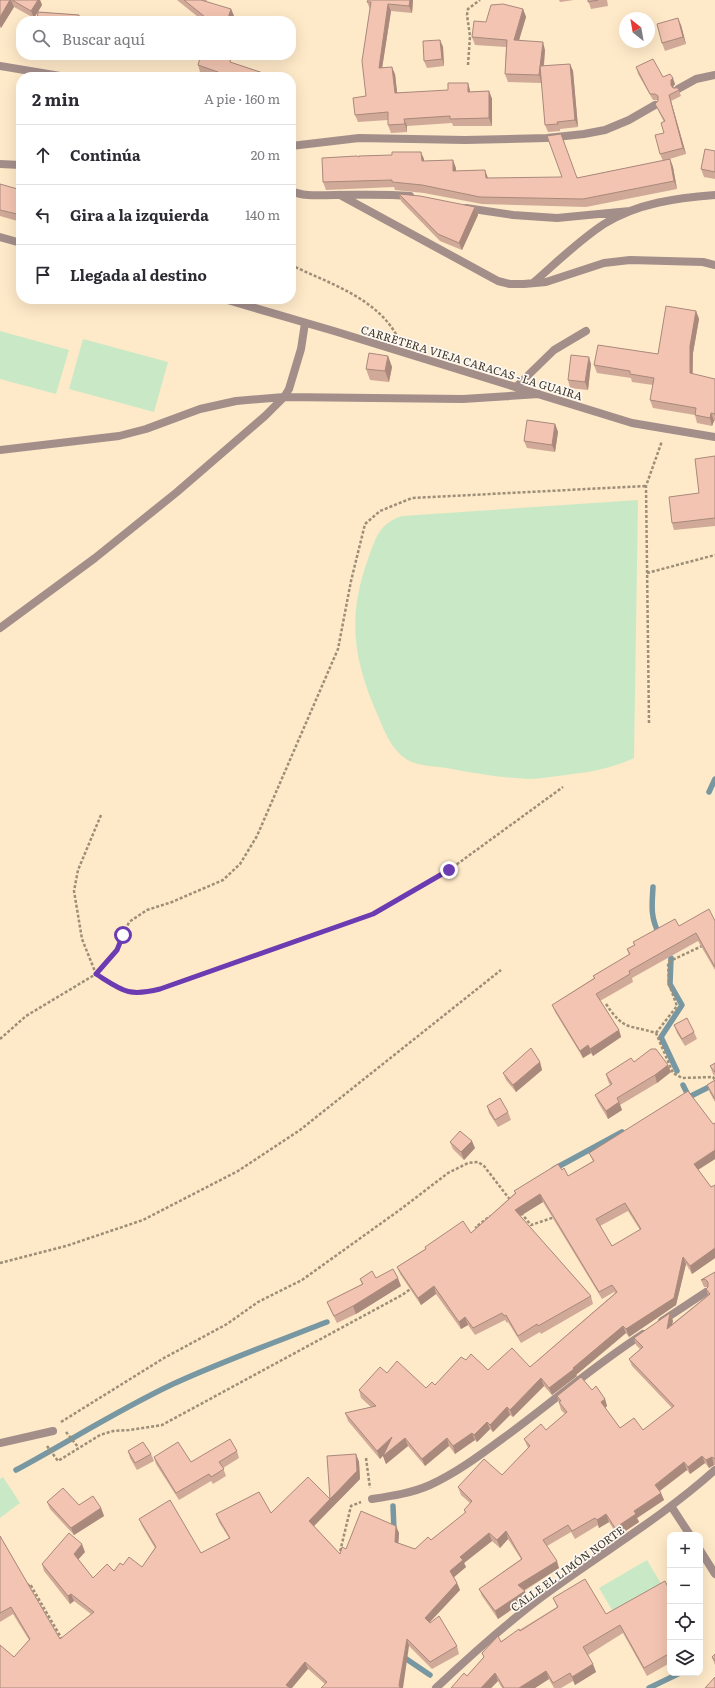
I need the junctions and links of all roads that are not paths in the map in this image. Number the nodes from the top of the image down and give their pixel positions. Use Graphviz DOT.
graph roads {
  1 [pos="0,66"];
  2 [pos="36,72"];
  3 [pos="715,75"];
  4 [pos="678,89"];
  5 [pos="655,105"];
  6 [pos="296,145"];
  7 [pos="0,164"];
  8 [pos="16,165"];
  9 [pos="296,194"];
  10 [pos="340,195"];
  11 [pos="715,195"];
  12 [pos="420,197"];
  13 [pos="461,206"];
  14 [pos="630,211"];
  15 [pos="0,237"];
  16 [pos="16,242"];
  17 [pos="715,265"];
  18 [pos="533,283"];
  19 [pos="241,304"];
  20 [pos="305,323"];
  21 [pos="586,331"];
  22 [pos="516,387"];
  23 [pos="538,394"];
  24 [pos="284,397"];
  25 [pos="715,437"];
  26 [pos="0,450"];
  27 [pos="0,628"];
  28 [pos="706,1292"];
  29 [pos="53,1431"];
  30 [pos="0,1442"];
  31 [pos="715,1470"];
  32 [pos="372,1499"];
  33 [pos="671,1506"];
  34 [pos="688,1532"];
  35 [pos="703,1555"];
  36 [pos="715,1574"];
  37 [pos="436,1688"];
  1 -- 2 [label="street"];
  3 -- 4 [label="street"];
  5 -- 6 [label="street"];
  7 -- 8 [label="street"];
  9 -- 10 [label="street"];
  10 -- 12 [label="street"];
  10 -- 18 [label="street"];
  11 -- 14 [label="street"];
  13 -- 14 [label="street"];
  14 -- 18 [label="street"];
  15 -- 16 [label="street"];
  17 -- 18 [label="street"];
  19 -- 20 [label="street, CARRETERA VIEJA CARACAS - LA GUAIRA"];
  20 -- 22 [label="street, CARRETERA VIEJA CARACAS - LA GUAIRA"];
  20 -- 24 [label="street"];
  21 -- 22 [label="street"];
  22 -- 23 [label="street, CARRETERA VIEJA CARACAS - LA GUAIRA"];
  23 -- 24 [label="street"];
  23 -- 25 [label="street, CARRETERA VIEJA CARACAS - LA GUAIRA"];
  24 -- 26 [label="street"];
  24 -- 27 [label="street"];
  28 -- 32 [label="street"];
  29 -- 30 [label="street"];
  31 -- 33 [label="street, CALLE EL LIMÓN NORTE"];
  33 -- 34 [label="street"];
  33 -- 37 [label="street, CALLE EL LIMÓN NORTE"];
  35 -- 36 [label="street"];
}
